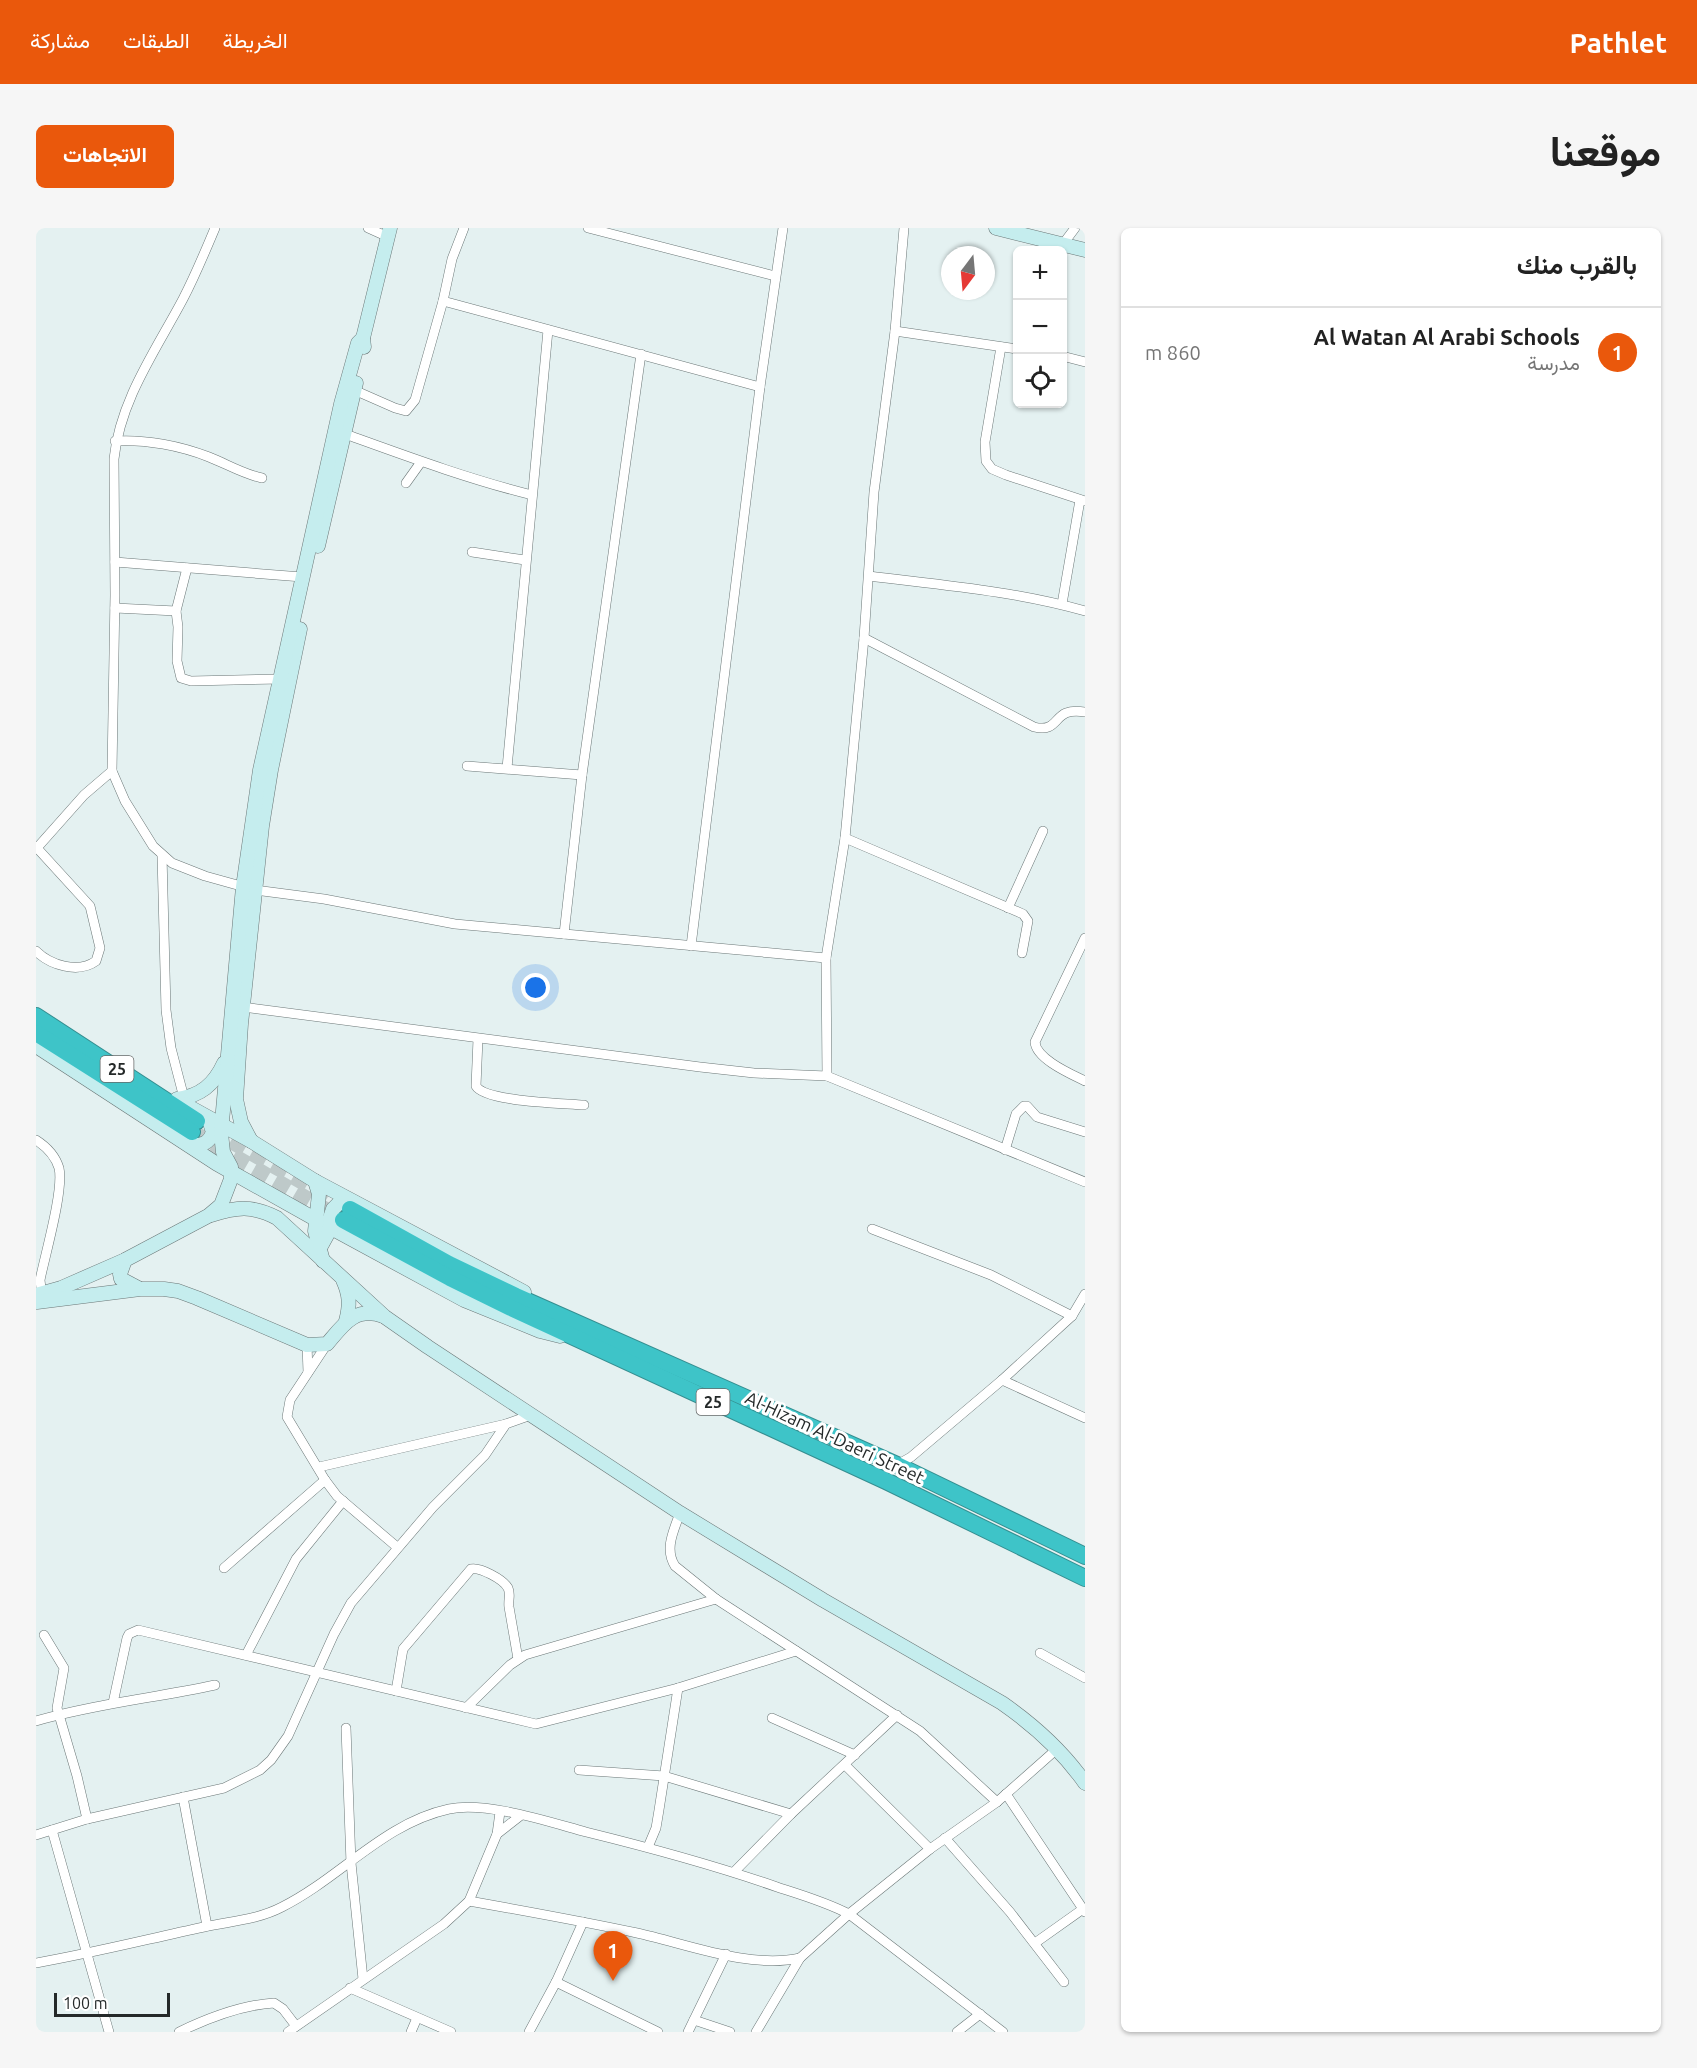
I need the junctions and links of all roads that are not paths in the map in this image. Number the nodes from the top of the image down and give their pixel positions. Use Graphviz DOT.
graph roads {
  1 [pos="215,228"];
  2 [pos="368,228"];
  3 [pos="464,228"];
  4 [pos="588,228"];
  5 [pos="783,228"];
  6 [pos="904,228"];
  7 [pos="996,228"];
  8 [pos="1075,228"];
  9 [pos="389,232"];
  10 [pos="1063,244"];
  11 [pos="1085,250"];
  12 [pos="775,276"];
  13 [pos="443,301"];
  14 [pos="548,330"];
  15 [pos="894,330"];
  16 [pos="363,338"];
  17 [pos="1001,346"];
  18 [pos="1013,348"];
  19 [pos="641,354"];
  20 [pos="1067,357"];
  21 [pos="1085,362"];
  22 [pos="760,387"];
  23 [pos="354,390"];
  24 [pos="345,434"];
  25 [pos="116,441"];
  26 [pos="421,462"];
  27 [pos="262,478"];
  28 [pos="406,483"];
  29 [pos="532,495"];
  30 [pos="1082,500"];
  31 [pos="472,552"];
  32 [pos="525,560"];
  33 [pos="115,562"];
  34 [pos="187,568"];
  35 [pos="869,576"];
  36 [pos="302,577"];
  37 [pos="1062,604"];
  38 [pos="115,608"];
  39 [pos="176,611"];
  40 [pos="1085,611"];
  41 [pos="864,638"];
  42 [pos="280,680"];
  43 [pos="1085,712"];
  44 [pos="467,766"];
  45 [pos="507,768"];
  46 [pos="112,771"];
  47 [pos="582,775"];
  48 [pos="1044,831"];
  49 [pos="845,838"];
  50 [pos="36,849"];
  51 [pos="162,855"];
  52 [pos="249,888"];
  53 [pos="1008,908"];
  54 [pos="564,933"];
  55 [pos="1085,938"];
  56 [pos="691,946"];
  57 [pos="36,951"];
  58 [pos="1022,953"];
  59 [pos="826,958"];
  60 [pos="243,1006"];
  61 [pos="36,1008"];
  62 [pos="36,1016"];
  63 [pos="236,1024"];
  64 [pos="36,1033"];
  65 [pos="478,1039"];
  66 [pos="36,1046"];
  67 [pos="229,1053"];
  68 [pos="826,1076"];
  69 [pos="1085,1081"];
  70 [pos="180,1099"];
  71 [pos="584,1105"];
  72 [pos="222,1125"];
  73 [pos="196,1129"];
  74 [pos="1085,1131"];
  75 [pos="36,1140"];
  76 [pos="251,1141"];
  77 [pos="1005,1149"];
  78 [pos="217,1164"];
  79 [pos="232,1172"];
  80 [pos="315,1181"];
  81 [pos="1085,1182"];
  82 [pos="228,1191"];
  83 [pos="344,1215"];
  84 [pos="208,1216"];
  85 [pos="316,1220"];
  86 [pos="872,1228"];
  87 [pos="322,1255"];
  88 [pos="125,1260"];
  89 [pos="342,1278"];
  90 [pos="141,1289"];
  91 [pos="1085,1294"];
  92 [pos="39,1298"];
  93 [pos="1072,1316"];
  94 [pos="385,1317"];
  95 [pos="346,1322"];
  96 [pos="575,1330"];
  97 [pos="327,1344"];
  98 [pos="307,1345"];
  99 [pos="308,1372"];
  100 [pos="1002,1380"];
  101 [pos="531,1415"];
  102 [pos="1085,1418"];
  103 [pos="506,1424"];
  104 [pos="897,1465"];
  105 [pos="319,1467"];
  106 [pos="325,1479"];
  107 [pos="343,1502"];
  108 [pos="680,1513"];
  109 [pos="398,1547"];
  110 [pos="1085,1556"];
  111 [pos="224,1568"];
  112 [pos="1085,1578"];
  113 [pos="716,1599"];
  114 [pos="44,1635"];
  115 [pos="796,1651"];
  116 [pos="1040,1653"];
  117 [pos="246,1655"];
  118 [pos="518,1659"];
  119 [pos="317,1672"];
  120 [pos="1085,1678"];
  121 [pos="215,1685"];
  122 [pos="678,1688"];
  123 [pos="396,1691"];
  124 [pos="113,1703"];
  125 [pos="466,1708"];
  126 [pos="59,1714"];
  127 [pos="897,1715"];
  128 [pos="771,1718"];
  129 [pos="36,1721"];
  130 [pos="346,1728"];
  131 [pos="1058,1748"];
  132 [pos="855,1755"];
  133 [pos="845,1765"];
  134 [pos="579,1770"];
  135 [pos="664,1776"];
  136 [pos="1085,1783"];
  137 [pos="1006,1794"];
  138 [pos="183,1797"];
  139 [pos="997,1802"];
  140 [pos="500,1812"];
  141 [pos="791,1814"];
  142 [pos="520,1816"];
  143 [pos="87,1819"];
  144 [pos="52,1830"];
  145 [pos="497,1834"];
  146 [pos="36,1835"];
  147 [pos="945,1838"];
  148 [pos="648,1848"];
  149 [pos="930,1849"];
  150 [pos="351,1863"];
  151 [pos="735,1871"];
  152 [pos="469,1901"];
  153 [pos="1084,1911"];
  154 [pos="849,1914"];
  155 [pos="583,1922"];
  156 [pos="207,1926"];
  157 [pos="1035,1943"];
  158 [pos="86,1954"];
  159 [pos="726,1954"];
  160 [pos="800,1958"];
  161 [pos="36,1963"];
  162 [pos="363,1979"];
  163 [pos="556,1982"];
  164 [pos="1064,1982"];
  165 [pos="350,1988"];
  166 [pos="981,2014"];
  167 [pos="417,2018"];
  168 [pos="694,2020"];
  169 [pos="292,2029"];
  170 [pos="109,2032"];
  171 [pos="179,2032"];
  172 [pos="411,2032"];
  173 [pos="451,2032"];
  174 [pos="529,2032"];
  175 [pos="658,2032"];
  176 [pos="688,2032"];
  177 [pos="730,2032"];
  178 [pos="756,2032"];
  179 [pos="957,2032"];
  180 [pos="1003,2032"];
  1 -- 25 [label="street"];
  2 -- 9 [label="street"];
  3 -- 13 [label="street"];
  4 -- 12 [label="street"];
  5 -- 12 [label="street"];
  6 -- 15 [label="street"];
  7 -- 10 [label="street"];
  8 -- 10 [label="street"];
  9 -- 16 [label="street"];
  10 -- 11 [label="street"];
  12 -- 22 [label="street"];
  13 -- 14 [label="street"];
  13 -- 23 [label="street"];
  14 -- 19 [label="street"];
  14 -- 29 [label="street"];
  15 -- 17 [label="street"];
  15 -- 35 [label="street"];
  16 -- 23 [label="street"];
  16 -- 36 [label="street"];
  17 -- 18 [label="street"];
  17 -- 30 [label="street"];
  19 -- 22 [label="street"];
  19 -- 47 [label="street"];
  20 -- 21 [label="street"];
  22 -- 56 [label="street"];
  23 -- 24 [label="street"];
  24 -- 26 [label="street"];
  24 -- 52 [label="street"];
  25 -- 27 [label="street"];
  25 -- 33 [label="street"];
  26 -- 28 [label="street"];
  26 -- 29 [label="street"];
  29 -- 32 [label="street"];
  30 -- 37 [label="street"];
  31 -- 32 [label="street"];
  32 -- 45 [label="street"];
  33 -- 34 [label="street"];
  33 -- 38 [label="street"];
  34 -- 36 [label="street"];
  34 -- 39 [label="street"];
  35 -- 37 [label="street"];
  35 -- 41 [label="street"];
  36 -- 42 [label="street"];
  37 -- 40 [label="street"];
  38 -- 39 [label="street"];
  38 -- 46 [label="street"];
  39 -- 42 [label="street"];
  41 -- 43 [label="street"];
  41 -- 49 [label="street"];
  42 -- 52 [label="street"];
  44 -- 45 [label="street"];
  45 -- 47 [label="street"];
  46 -- 50 [label="street"];
  46 -- 51 [label="street"];
  47 -- 54 [label="street"];
  48 -- 53 [label="street"];
  49 -- 53 [label="street"];
  49 -- 59 [label="street"];
  50 -- 57 [label="street"];
  51 -- 52 [label="street"];
  51 -- 70 [label="street"];
  52 -- 54 [label="street"];
  52 -- 60 [label="street"];
  52 -- 63 [label="street"];
  53 -- 58 [label="street"];
  54 -- 56 [label="street"];
  55 -- 69 [label="street"];
  56 -- 59 [label="street"];
  59 -- 68 [label="street"];
  60 -- 63 [label="street"];
  60 -- 65 [label="street"];
  61 -- 70 [label="street"];
  62 -- 73 [label="highway, 25"];
  63 -- 67 [label="street"];
  63 -- 76 [label="street"];
  64 -- 73 [label="highway, 25"];
  65 -- 68 [label="street"];
  65 -- 71 [label="street"];
  66 -- 73 [label="street"];
  67 -- 70 [label="street"];
  67 -- 72 [label="street"];
  68 -- 77 [label="street"];
  70 -- 73 [label="street"];
  72 -- 73 [label="street"];
  72 -- 76 [label="street"];
  72 -- 79 [label="street"];
  73 -- 78 [label="street"];
  74 -- 77 [label="street"];
  75 -- 92 [label="street"];
  76 -- 80 [label="street"];
  77 -- 81 [label="street"];
  78 -- 79 [label="street"];
  78 -- 82 [label="street"];
  79 -- 82 [label="street"];
  79 -- 85 [label="street"];
  80 -- 83 [label="street"];
  80 -- 85 [label="street"];
  82 -- 84 [label="street"];
  83 -- 85 [label="street"];
  83 -- 87 [label="street"];
  83 -- 96 [label="highway, Al-Hizam Al-Daeri Street / 25"];
  83 -- 96 [label="street"];
  84 -- 87 [label="street"];
  84 -- 88 [label="street"];
  85 -- 87 [label="street"];
  86 -- 93 [label="street"];
  87 -- 89 [label="street"];
  88 -- 90 [label="street"];
  88 -- 92 [label="street"];
  89 -- 94 [label="street"];
  89 -- 95 [label="street"];
  90 -- 92 [label="street"];
  90 -- 98 [label="street"];
  91 -- 93 [label="street"];
  93 -- 100 [label="street"];
  94 -- 95 [label="street"];
  94 -- 101 [label="street"];
  95 -- 97 [label="street"];
  96 -- 104 [label="highway, Al-Hizam Al-Daeri Street / 25"];
  96 -- 112 [label="highway, Al-Hizam Al-Daeri Street / 25"];
  97 -- 98 [label="street"];
  97 -- 99 [label="street"];
  98 -- 99 [label="street"];
  99 -- 105 [label="street"];
  100 -- 102 [label="street"];
  100 -- 104 [label="street"];
  101 -- 103 [label="street"];
  101 -- 108 [label="street"];
  103 -- 105 [label="street"];
  103 -- 109 [label="street"];
  104 -- 110 [label="highway, Al-Hizam Al-Daeri Street / 25"];
  105 -- 106 [label="street"];
  106 -- 107 [label="street"];
  106 -- 111 [label="street"];
  107 -- 109 [label="street"];
  107 -- 117 [label="street"];
  108 -- 113 [label="street"];
  108 -- 131 [label="street"];
  109 -- 119 [label="street"];
  113 -- 115 [label="street"];
  113 -- 118 [label="street"];
  114 -- 126 [label="street"];
  115 -- 122 [label="street"];
  115 -- 127 [label="street"];
  116 -- 120 [label="street"];
  117 -- 119 [label="street"];
  117 -- 124 [label="street"];
  118 -- 123 [label="street"];
  118 -- 125 [label="street"];
  119 -- 123 [label="street"];
  119 -- 138 [label="street"];
  121 -- 124 [label="street"];
  122 -- 125 [label="street"];
  122 -- 135 [label="street"];
  123 -- 125 [label="street"];
  124 -- 126 [label="street"];
  126 -- 129 [label="street"];
  126 -- 143 [label="street"];
  127 -- 132 [label="street"];
  127 -- 139 [label="street"];
  128 -- 132 [label="street"];
  130 -- 150 [label="street"];
  131 -- 136 [label="street"];
  131 -- 137 [label="street"];
  132 -- 133 [label="street"];
  133 -- 141 [label="street"];
  133 -- 149 [label="street"];
  134 -- 135 [label="street"];
  135 -- 141 [label="street"];
  135 -- 148 [label="street"];
  137 -- 139 [label="street"];
  137 -- 153 [label="street"];
  138 -- 143 [label="street"];
  138 -- 156 [label="street"];
  139 -- 147 [label="street"];
  140 -- 142 [label="street"];
  140 -- 145 [label="street"];
  140 -- 150 [label="street"];
  141 -- 151 [label="street"];
  142 -- 145 [label="street"];
  142 -- 148 [label="street"];
  143 -- 144 [label="street"];
  144 -- 146 [label="street"];
  144 -- 158 [label="street"];
  145 -- 152 [label="street"];
  147 -- 149 [label="street"];
  147 -- 157 [label="street"];
  148 -- 151 [label="street"];
  149 -- 154 [label="street"];
  150 -- 156 [label="street"];
  150 -- 162 [label="street"];
  151 -- 154 [label="street"];
  152 -- 155 [label="street"];
  152 -- 162 [label="street"];
  153 -- 157 [label="street"];
  154 -- 160 [label="street"];
  154 -- 166 [label="street"];
  155 -- 159 [label="street"];
  155 -- 163 [label="street"];
  156 -- 158 [label="street"];
  157 -- 164 [label="street"];
  158 -- 161 [label="street"];
  158 -- 170 [label="street"];
  159 -- 160 [label="street"];
  159 -- 168 [label="street"];
  160 -- 178 [label="street"];
  162 -- 165 [label="street"];
  163 -- 174 [label="street"];
  163 -- 175 [label="street"];
  165 -- 167 [label="street"];
  165 -- 169 [label="street"];
  166 -- 179 [label="street"];
  166 -- 180 [label="street"];
  167 -- 172 [label="street"];
  167 -- 173 [label="street"];
  168 -- 176 [label="street"];
  168 -- 177 [label="street"];
  169 -- 171 [label="street"];
}
